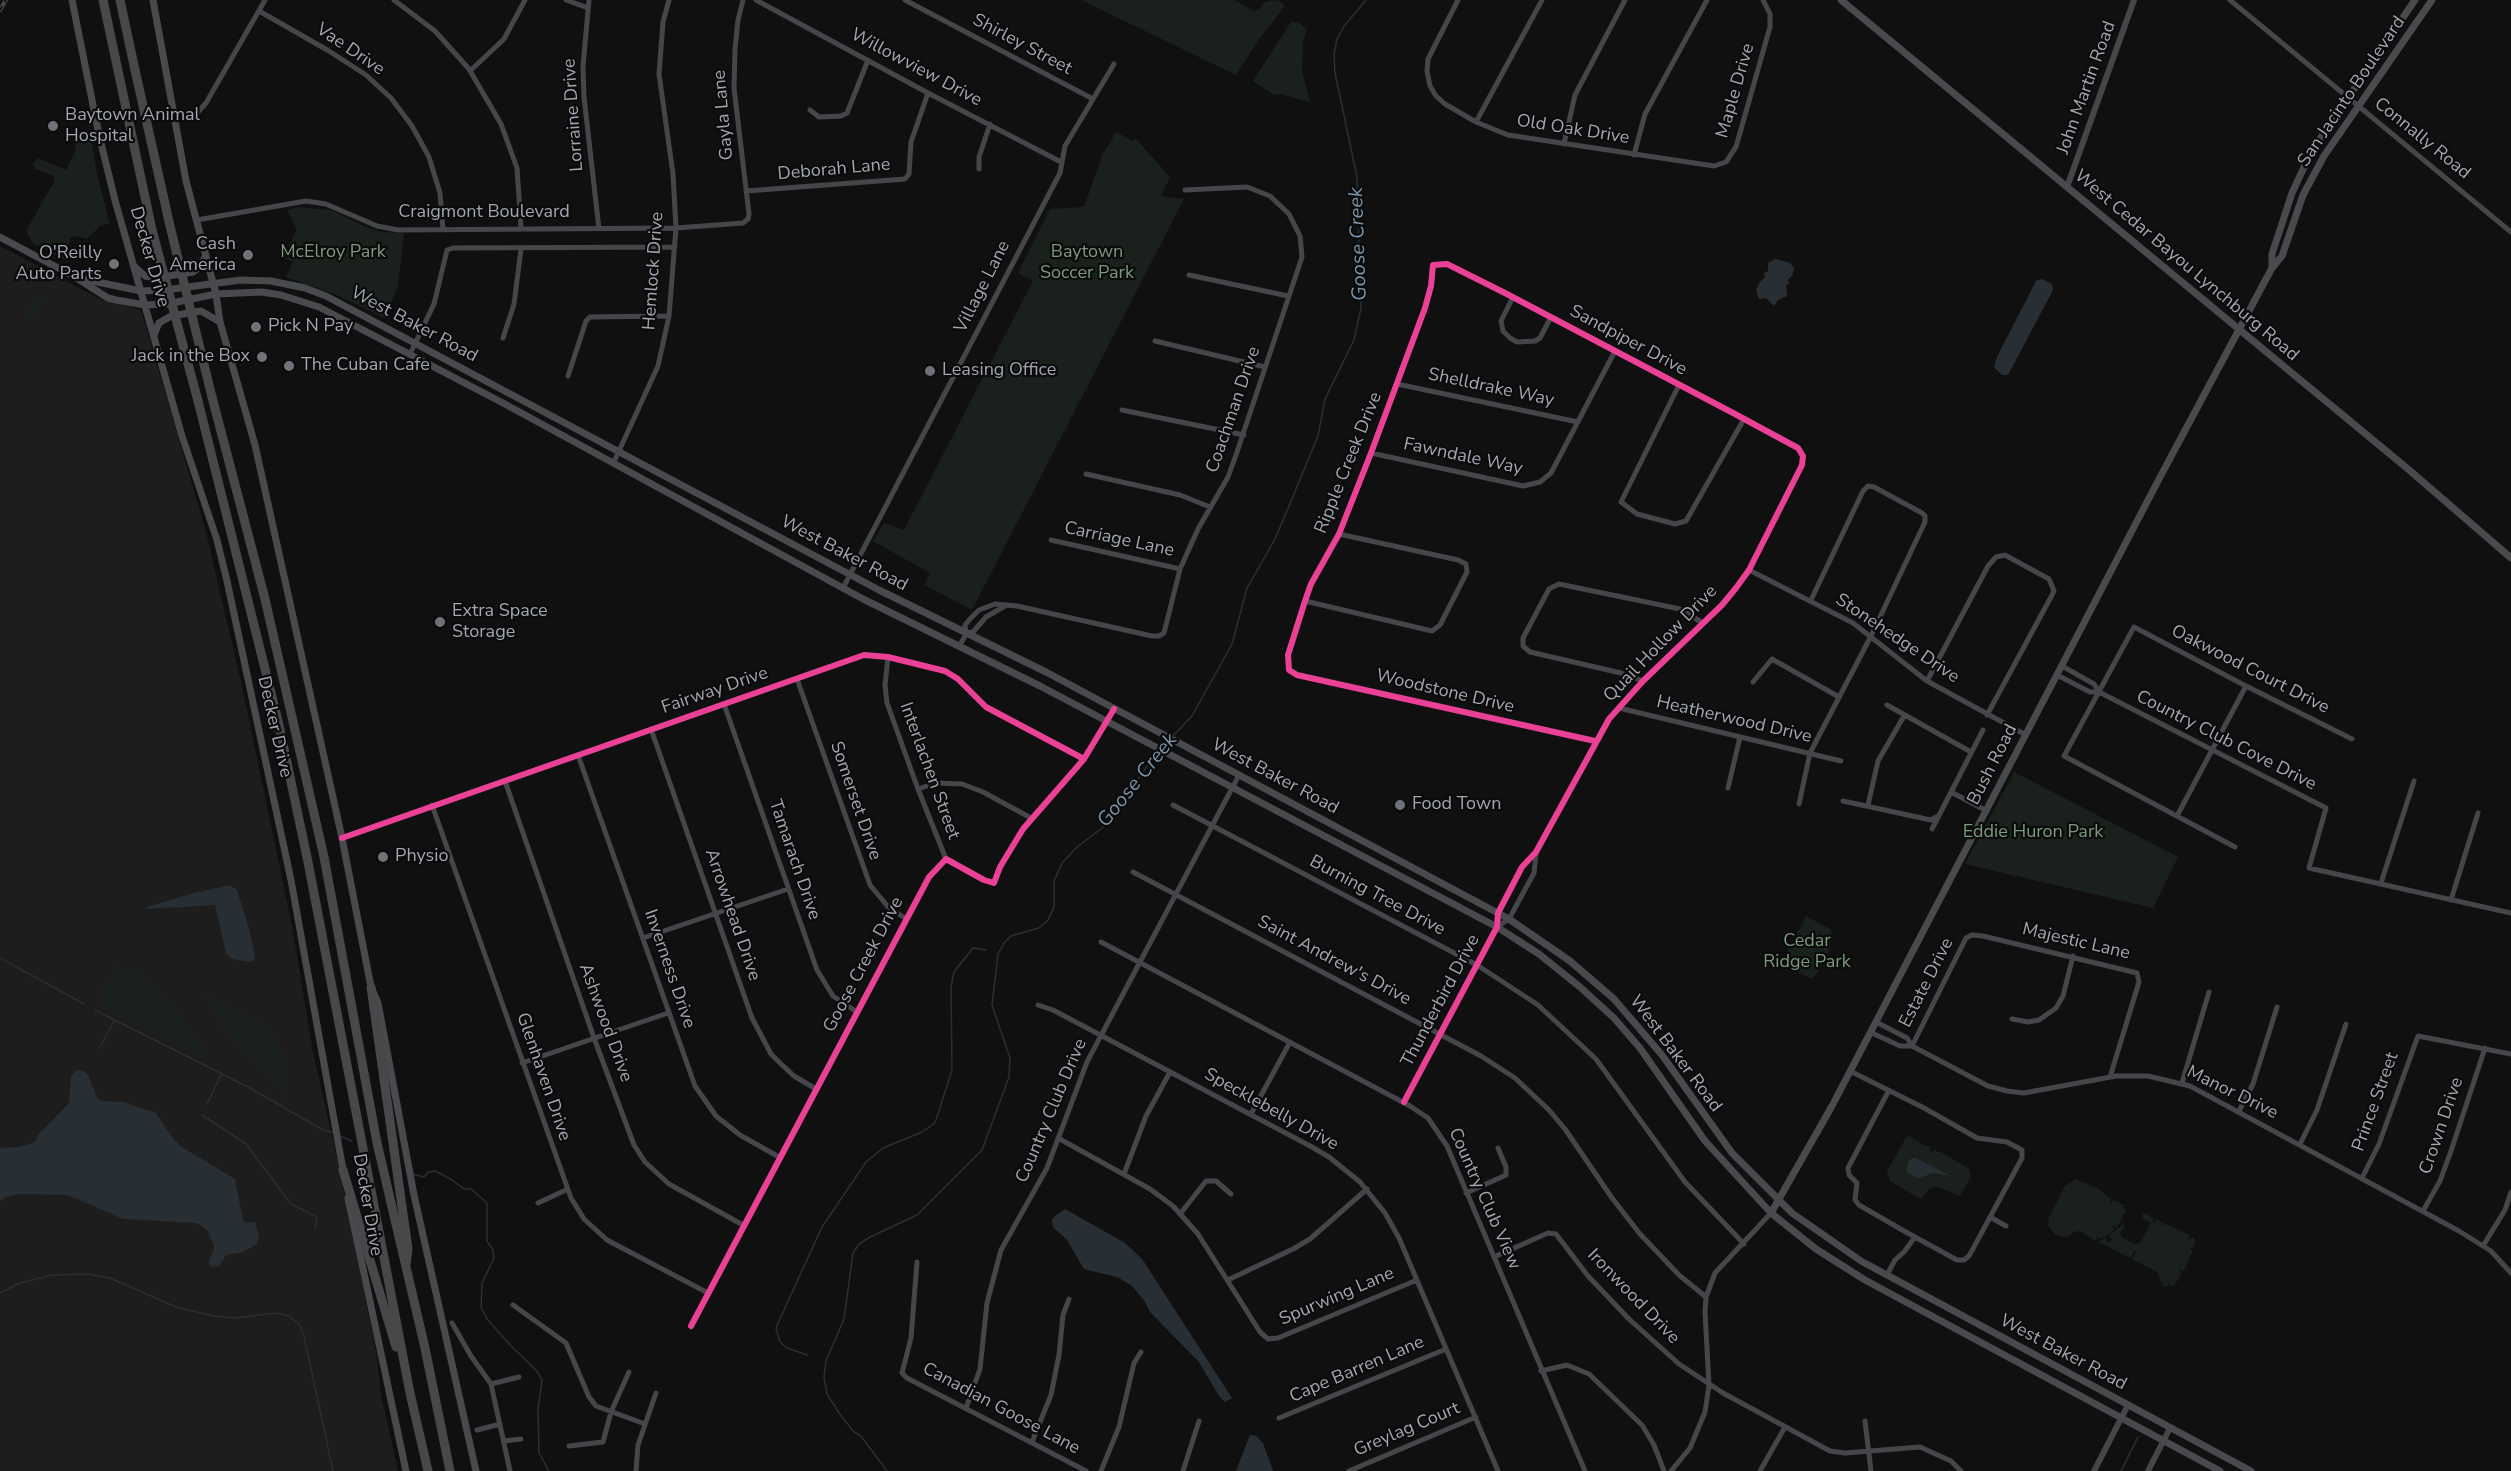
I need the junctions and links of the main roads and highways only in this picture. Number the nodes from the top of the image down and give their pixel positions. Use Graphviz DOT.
graph roads {
  1 [pos="72,0"];
  2 [pos="103,0"];
  3 [pos="120,0"];
  4 [pos="153,0"];
  5 [pos="1841,0"];
  6 [pos="2415,0"];
  7 [pos="2432,0"];
  8 [pos="0,237"];
  9 [pos="205,257"];
  10 [pos="135,267"];
  11 [pos="2272,267"];
  12 [pos="75,277"];
  13 [pos="212,282"];
  14 [pos="141,291"];
  15 [pos="216,294"];
  16 [pos="145,305"];
  17 [pos="356,311"];
  18 [pos="220,322"];
  19 [pos="350,322"];
  20 [pos="2240,330"];
  21 [pos="154,335"];
  22 [pos="508,392"];
  23 [pos="502,403"];
  24 [pos="740,516"];
  25 [pos="733,528"];
  26 [pos="2511,558"];
  27 [pos="1403,862"];
  28 [pos="1397,874"];
  29 [pos="371,987"];
  30 [pos="1614,999"];
  31 [pos="1603,1008"];
  32 [pos="1690,1097"];
  33 [pos="1680,1106"];
  34 [pos="343,1170"];
  35 [pos="1779,1202"];
  36 [pos="1771,1213"];
  37 [pos="405,1270"];
  38 [pos="1887,1275"];
  39 [pos="1880,1287"];
  40 [pos="2003,1337"];
  41 [pos="1996,1350"];
  42 [pos="410,1393"];
  43 [pos="406,1471"];
  44 [pos="428,1471"];
  45 [pos="450,1471"];
  46 [pos="476,1471"];
  47 [pos="2220,1471"];
  48 [pos="2251,1471"];
  1 -- 10 [label="main road, Decker Drive"];
  2 -- 42 [label="highway, Decker Drive, bridge"];
  3 -- 37 [label="highway, Decker Drive, bridge"];
  4 -- 9 [label="main road"];
  5 -- 20 [label="main road, West Cedar Bayou Lynchburg Road"];
  6 -- 11 [label="main road, San Jacinto Boulevard"];
  7 -- 11 [label="main road, San Jacinto Boulevard"];
  8 -- 12 [label="main road, West Baker Road"];
  9 -- 10 [label="main road"];
  9 -- 13 [label="main road"];
  10 -- 14 [label="main road, Decker Drive"];
  11 -- 20 [label="main road, San Jacinto Boulevard"];
  12 -- 14 [label="main road, West Baker Road"];
  12 -- 16 [label="main road, West Baker Road"];
  13 -- 14 [label="main road, West Baker Road"];
  13 -- 15 [label="main road"];
  13 -- 17 [label="main road, West Baker Road"];
  14 -- 16 [label="main road, Decker Drive"];
  15 -- 16 [label="main road, West Baker Road"];
  15 -- 18 [label="main road"];
  15 -- 19 [label="main road, West Baker Road"];
  16 -- 21 [label="main road, Decker Drive"];
  17 -- 19 [label="main road"];
  17 -- 22 [label="main road, West Baker Road"];
  18 -- 21 [label="main road"];
  18 -- 29 [label="main road"];
  19 -- 23 [label="main road, West Baker Road"];
  20 -- 26 [label="main road, West Cedar Bayou Lynchburg Road"];
  20 -- 35 [label="main road, Bush Road"];
  21 -- 34 [label="main road, Decker Drive"];
  22 -- 23 [label="main road"];
  22 -- 24 [label="main road, West Baker Road"];
  23 -- 25 [label="main road, West Baker Road"];
  24 -- 25 [label="main road"];
  24 -- 27 [label="main road, West Baker Road"];
  25 -- 28 [label="main road, West Baker Road"];
  27 -- 28 [label="main road"];
  27 -- 30 [label="main road, West Baker Road"];
  28 -- 31 [label="main road, West Baker Road"];
  29 -- 37 [label="highway"];
  29 -- 46 [label="main road"];
  30 -- 31 [label="main road"];
  30 -- 32 [label="main road, West Baker Road"];
  31 -- 33 [label="main road, West Baker Road"];
  32 -- 33 [label="main road"];
  32 -- 35 [label="main road, West Baker Road"];
  33 -- 36 [label="main road, West Baker Road"];
  34 -- 42 [label="highway"];
  34 -- 43 [label="main road, Decker Drive"];
  35 -- 36 [label="main road, Bush Road"];
  35 -- 38 [label="main road, West Baker Road"];
  36 -- 39 [label="main road, West Baker Road"];
  37 -- 45 [label="highway, Decker Drive"];
  38 -- 39 [label="main road"];
  38 -- 40 [label="main road, West Baker Road"];
  39 -- 41 [label="main road, West Baker Road"];
  40 -- 41 [label="main road"];
  40 -- 48 [label="main road, West Baker Road"];
  41 -- 47 [label="main road, West Baker Road"];
  42 -- 44 [label="highway, Decker Drive"];
}
